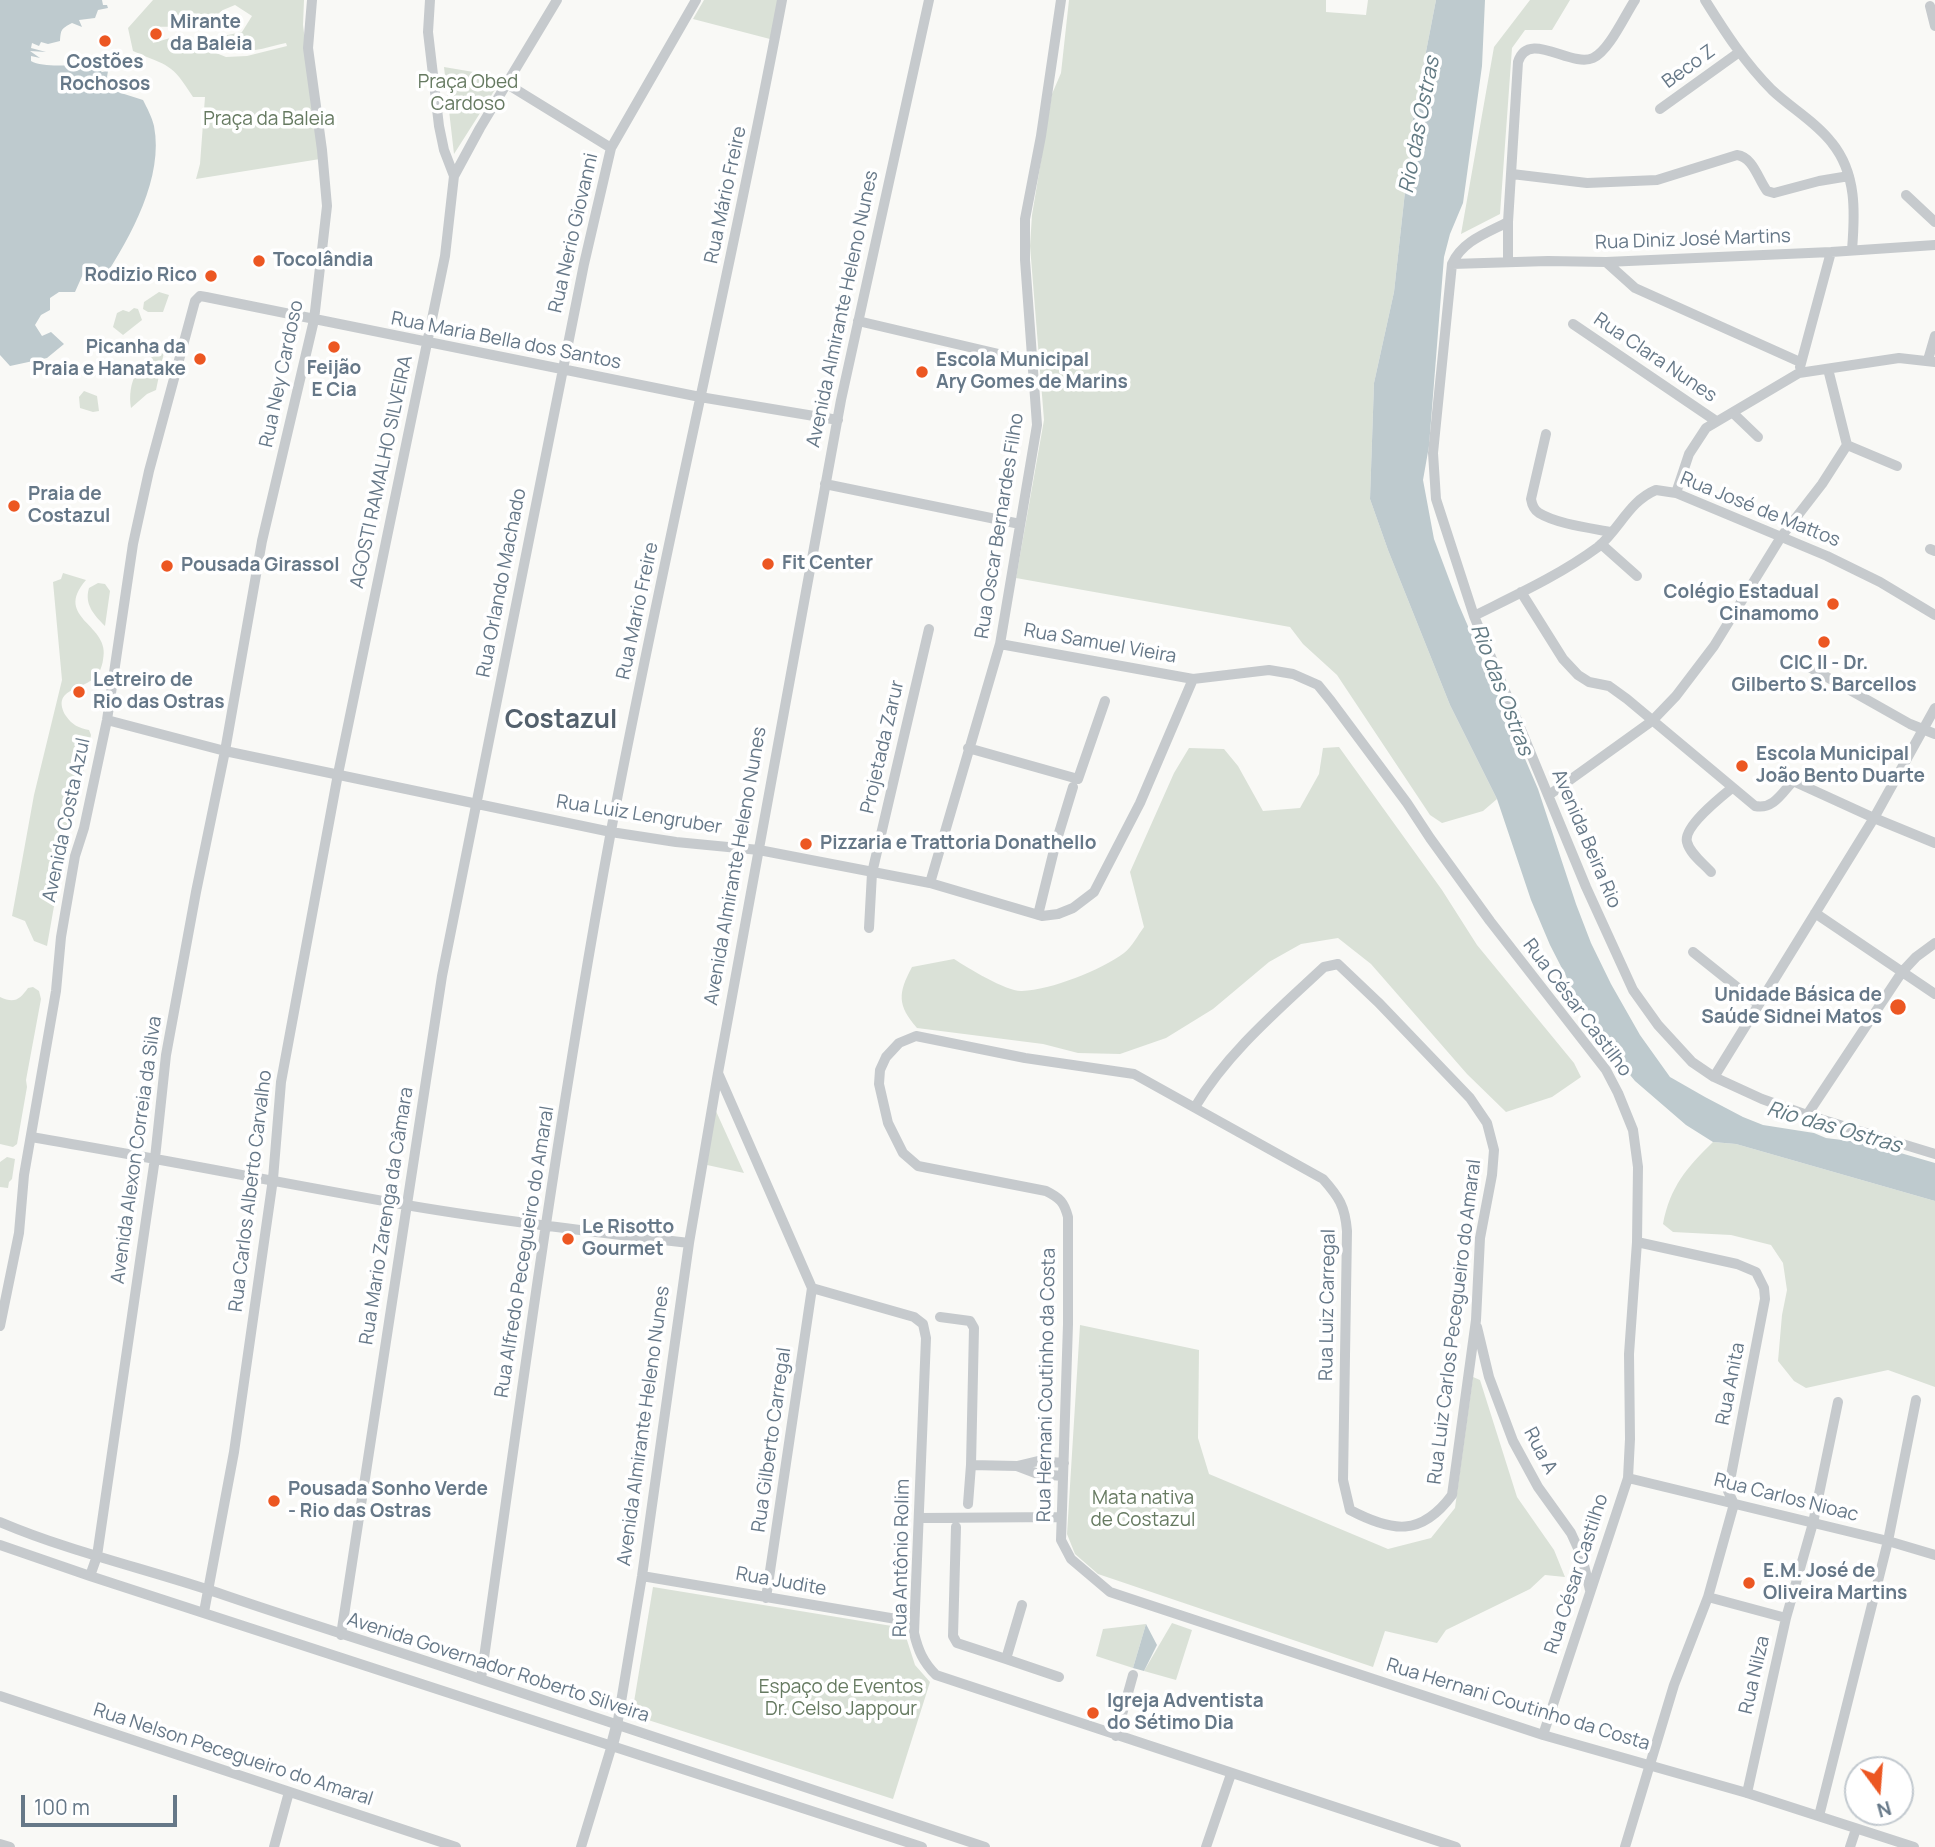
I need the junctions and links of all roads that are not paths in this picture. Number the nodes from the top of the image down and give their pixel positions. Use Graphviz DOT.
graph roads {
  1 [pos="312,0"];
  2 [pos="430,0"];
  3 [pos="557,0"];
  4 [pos="696,0"];
  5 [pos="782,0"];
  6 [pos="929,0"];
  7 [pos="1061,0"];
  8 [pos="1635,0"];
  9 [pos="1705,0"];
  10 [pos="1920,0"];
  11 [pos="1933,8"];
  12 [pos="1935,26"];
  13 [pos="1738,52"];
  14 [pos="507,84"];
  15 [pos="1660,110"];
  16 [pos="611,148"];
  17 [pos="1512,174"];
  18 [pos="454,176"];
  19 [pos="1849,176"];
  20 [pos="1906,195"];
  21 [pos="1508,222"];
  22 [pos="1935,222"];
  23 [pos="1935,245"];
  24 [pos="1852,250"];
  25 [pos="1831,253"];
  26 [pos="1508,262"];
  27 [pos="1606,262"];
  28 [pos="1452,264"];
  29 [pos="314,320"];
  30 [pos="858,321"];
  31 [pos="188,324"];
  32 [pos="1573,324"];
  33 [pos="1935,336"];
  34 [pos="427,343"];
  35 [pos="1931,361"];
  36 [pos="1033,362"];
  37 [pos="1800,367"];
  38 [pos="1828,369"];
  39 [pos="562,370"];
  40 [pos="700,397"];
  41 [pos="1733,413"];
  42 [pos="838,421"];
  43 [pos="1716,421"];
  44 [pos="1546,434"];
  45 [pos="1758,438"];
  46 [pos="1847,445"];
  47 [pos="1897,466"];
  48 [pos="825,484"];
  49 [pos="1676,492"];
  50 [pos="1020,524"];
  51 [pos="1611,532"];
  52 [pos="1781,537"];
  53 [pos="1601,544"];
  54 [pos="1637,576"];
  55 [pos="1521,592"];
  56 [pos="1935,615"];
  57 [pos="1474,616"];
  58 [pos="929,629"];
  59 [pos="1000,644"];
  60 [pos="1809,667"];
  61 [pos="1193,679"];
  62 [pos="1105,701"];
  63 [pos="1935,708"];
  64 [pos="107,720"];
  65 [pos="1653,722"];
  66 [pos="1923,731"];
  67 [pos="1935,734"];
  68 [pos="968,748"];
  69 [pos="225,751"];
  70 [pos="338,774"];
  71 [pos="1073,787"];
  72 [pos="1732,788"];
  73 [pos="1549,795"];
  74 [pos="476,803"];
  75 [pos="1874,818"];
  76 [pos="611,832"];
  77 [pos="1935,843"];
  78 [pos="759,850"];
  79 [pos="1711,872"];
  80 [pos="872,873"];
  81 [pos="930,883"];
  82 [pos="1815,913"];
  83 [pos="1038,915"];
  84 [pos="869,928"];
  85 [pos="1935,943"];
  86 [pos="1693,952"];
  87 [pos="1902,972"];
  88 [pos="1935,994"];
  89 [pos="1758,1004"];
  90 [pos="718,1073"];
  91 [pos="1714,1077"];
  92 [pos="1195,1107"];
  93 [pos="1807,1115"];
  94 [pos="1224,1123"];
  95 [pos="31,1137"];
  96 [pos="1935,1154"];
  97 [pos="155,1158"];
  98 [pos="273,1179"];
  99 [pos="406,1205"];
  100 [pos="545,1226"];
  101 [pos="1637,1242"];
  102 [pos="690,1243"];
  103 [pos="812,1288"];
  104 [pos="940,1317"];
  105 [pos="1476,1320"];
  106 [pos="0,1326"];
  107 [pos="1916,1400"];
  108 [pos="1838,1402"];
  109 [pos="1064,1463"];
  110 [pos="971,1465"];
  111 [pos="1017,1466"];
  112 [pos="1063,1476"];
  113 [pos="1628,1478"];
  114 [pos="968,1504"];
  115 [pos="1734,1504"];
  116 [pos="1350,1510"];
  117 [pos="1061,1517"];
  118 [pos="920,1518"];
  119 [pos="0,1522"];
  120 [pos="1813,1523"];
  121 [pos="956,1527"];
  122 [pos="1888,1541"];
  123 [pos="0,1545"];
  124 [pos="1935,1555"];
  125 [pos="97,1556"];
  126 [pos="90,1576"];
  127 [pos="642,1576"];
  128 [pos="209,1590"];
  129 [pos="1590,1590"];
  130 [pos="1708,1597"];
  131 [pos="766,1598"];
  132 [pos="1022,1605"];
  133 [pos="204,1612"];
  134 [pos="1786,1618"];
  135 [pos="914,1622"];
  136 [pos="341,1635"];
  137 [pos="1006,1659"];
  138 [pos="1133,1675"];
  139 [pos="1059,1677"];
  140 [pos="481,1679"];
  141 [pos="0,1696"];
  142 [pos="617,1726"];
  143 [pos="1543,1735"];
  144 [pos="1116,1736"];
  145 [pos="612,1745"];
  146 [pos="1650,1764"];
  147 [pos="1231,1774"];
  148 [pos="289,1792"];
  149 [pos="1747,1793"];
  150 [pos="1819,1816"];
  151 [pos="1856,1829"];
  152 [pos="0,1844"];
  153 [pos="10,1847"];
  154 [pos="274,1847"];
  155 [pos="456,1847"];
  156 [pos="581,1847"];
  157 [pos="922,1847"];
  158 [pos="985,1847"];
  159 [pos="1206,1847"];
  160 [pos="1456,1847"];
  161 [pos="1625,1847"];
  162 [pos="1850,1847"];
  163 [pos="1914,1847"];
  1 -- 29 [label="street, Rua Ney Cardoso"];
  2 -- 18 [label="street"];
  3 -- 14 [label="street"];
  4 -- 16 [label="street, Rua Nerio Giovanni"];
  5 -- 40 [label="street, Rua Mário Freire"];
  6 -- 30 [label="street, Avenida Almirante Heleno Nunes"];
  7 -- 36 [label="street, Rua Oscar Bernardes Filho"];
  8 -- 17 [label="street"];
  9 -- 13 [label="street"];
  10 -- 11 [label="street"];
  11 -- 12 [label="street"];
  13 -- 15 [label="street, Beco Z"];
  13 -- 19 [label="street"];
  14 -- 16 [label="street"];
  14 -- 18 [label="street"];
  16 -- 39 [label="street, Rua Nerio Giovanni"];
  17 -- 19 [label="street"];
  17 -- 21 [label="street"];
  18 -- 34 [label="street, AGOSTI RAMALHO SILVEIRA"];
  19 -- 24 [label="street"];
  20 -- 22 [label="street"];
  21 -- 26 [label="street"];
  21 -- 28 [label="street"];
  23 -- 24 [label="street, Rua Diniz José Martins"];
  24 -- 25 [label="street, Rua Diniz José Martins"];
  25 -- 27 [label="street, Rua Diniz José Martins"];
  25 -- 37 [label="street"];
  26 -- 27 [label="street, Rua Diniz José Martins"];
  26 -- 28 [label="street, Rua Diniz José Martins"];
  27 -- 37 [label="street"];
  28 -- 57 [label="street, Avenida Beira Rio"];
  29 -- 31 [label="street, Rua Maria Bella dos Santos"];
  29 -- 34 [label="street, Rua Maria Bella dos Santos"];
  29 -- 69 [label="street, Rua Ney Cardoso"];
  30 -- 36 [label="street"];
  30 -- 42 [label="street, Avenida Almirante Heleno Nunes"];
  31 -- 64 [label="street, Avenida Costa Azul"];
  32 -- 43 [label="street, Rua Clara Nunes"];
  33 -- 35 [label="street"];
  34 -- 39 [label="street, Rua Maria Bella dos Santos"];
  34 -- 70 [label="street, AGOSTI RAMALHO SILVEIRA"];
  35 -- 38 [label="street"];
  36 -- 50 [label="street, Rua Oscar Bernardes Filho"];
  37 -- 38 [label="street"];
  37 -- 41 [label="street"];
  38 -- 46 [label="street"];
  39 -- 40 [label="street, Rua Maria Bella dos Santos"];
  39 -- 74 [label="street, Rua Orlando Machado"];
  40 -- 42 [label="street, Rua Maria Bella dos Santos"];
  40 -- 76 [label="street, Rua Mario Freire"];
  41 -- 43 [label="street"];
  41 -- 45 [label="street"];
  42 -- 48 [label="street, Avenida Almirante Heleno Nunes"];
  43 -- 49 [label="street"];
  44 -- 51 [label="street"];
  46 -- 47 [label="street"];
  46 -- 52 [label="street"];
  48 -- 50 [label="street"];
  48 -- 78 [label="street, Avenida Almirante Heleno Nunes"];
  49 -- 51 [label="street, Rua José de Mattos"];
  49 -- 52 [label="street, Rua José de Mattos"];
  50 -- 59 [label="street, Rua Oscar Bernardes Filho"];
  51 -- 53 [label="street, Rua José de Mattos"];
  52 -- 56 [label="street, Rua José de Mattos"];
  52 -- 65 [label="street"];
  53 -- 54 [label="street"];
  53 -- 55 [label="street, Rua José de Mattos"];
  55 -- 57 [label="street, Rua José de Mattos"];
  55 -- 65 [label="street"];
  57 -- 73 [label="street, Avenida Beira Rio"];
  58 -- 80 [label="street, Projetada Zarur"];
  59 -- 61 [label="street, Rua Samuel Vieira"];
  59 -- 68 [label="street, Rua Oscar Bernardes Filho"];
  60 -- 66 [label="street"];
  61 -- 83 [label="street, Rua Luiz Lengruber"];
  61 -- 101 [label="street, Rua César Castilho"];
  62 -- 68 [label="street"];
  63 -- 66 [label="street"];
  64 -- 69 [label="street, Rua Luiz Lengruber"];
  64 -- 95 [label="street, Avenida Costa Azul"];
  65 -- 72 [label="street"];
  65 -- 73 [label="street"];
  66 -- 67 [label="street"];
  66 -- 75 [label="street"];
  68 -- 81 [label="street, Rua Oscar Bernardes Filho"];
  69 -- 70 [label="street, Rua Luiz Lengruber"];
  69 -- 97 [label="street, Avenida Alexon Correia da Silva"];
  70 -- 74 [label="street, Rua Luiz Lengruber"];
  70 -- 98 [label="street, Rua Carlos Alberto Carvalho"];
  71 -- 83 [label="street"];
  72 -- 75 [label="street"];
  72 -- 79 [label="street"];
  73 -- 91 [label="street, Avenida Beira Rio"];
  74 -- 76 [label="street, Rua Luiz Lengruber"];
  74 -- 99 [label="street, Rua Mario Zarenga da Câmara"];
  75 -- 77 [label="street"];
  75 -- 82 [label="street"];
  76 -- 78 [label="street, Rua Luiz Lengruber"];
  76 -- 100 [label="street, Rua Alfredo Pecegueiro do Amaral"];
  78 -- 80 [label="street, Rua Luiz Lengruber"];
  78 -- 90 [label="street, Avenida Almirante Heleno Nunes"];
  80 -- 81 [label="street, Rua Luiz Lengruber"];
  80 -- 84 [label="street, Projetada Zarur"];
  81 -- 83 [label="street, Rua Luiz Lengruber"];
  82 -- 87 [label="street"];
  82 -- 89 [label="street"];
  85 -- 87 [label="street"];
  86 -- 89 [label="street"];
  87 -- 88 [label="street"];
  87 -- 93 [label="street"];
  89 -- 91 [label="street"];
  90 -- 102 [label="street, Avenida Almirante Heleno Nunes"];
  90 -- 103 [label="street"];
  91 -- 93 [label="street, Avenida Beira Rio"];
  92 -- 94 [label="street, Rua Hernani Coutinho da Costa"];
  92 -- 105 [label="street, Rua Luiz Carlos Pecegueiro do Amaral"];
  92 -- 109 [label="street, Rua Hernani Coutinho da Costa"];
  93 -- 96 [label="street, Avenida Beira Rio"];
  94 -- 116 [label="street, Rua Luiz Carregal"];
  95 -- 97 [label="street"];
  95 -- 106 [label="street, Avenida Costa Azul"];
  97 -- 98 [label="street"];
  97 -- 125 [label="street, Avenida Alexon Correia da Silva"];
  98 -- 99 [label="street"];
  98 -- 128 [label="street, Rua Carlos Alberto Carvalho"];
  99 -- 100 [label="street"];
  99 -- 136 [label="street, Rua Mario Zarenga da Câmara"];
  100 -- 102 [label="street"];
  100 -- 140 [label="street, Rua Alfredo Pecegueiro do Amaral"];
  101 -- 113 [label="street, Rua César Castilho"];
  101 -- 115 [label="street, Rua Anita"];
  102 -- 127 [label="street, Avenida Almirante Heleno Nunes"];
  103 -- 118 [label="street, Rua Antônio Rolim"];
  103 -- 131 [label="street, Rua Gilberto Carregal"];
  104 -- 110 [label="street"];
  105 -- 116 [label="street, Rua Luiz Carlos Pecegueiro do Amaral"];
  105 -- 129 [label="street, Rua A"];
  107 -- 122 [label="street"];
  108 -- 120 [label="street, Rua Nilza"];
  109 -- 111 [label="street"];
  109 -- 112 [label="street, Rua Hernani Coutinho da Costa"];
  110 -- 111 [label="street"];
  110 -- 114 [label="street"];
  111 -- 112 [label="street"];
  112 -- 117 [label="street, Rua Hernani Coutinho da Costa"];
  113 -- 115 [label="street, Rua Carlos Nioac"];
  113 -- 129 [label="street, Rua César Castilho"];
  115 -- 120 [label="street, Rua Carlos Nioac"];
  115 -- 130 [label="street, Rua Anita"];
  117 -- 118 [label="street"];
  117 -- 143 [label="street, Rua Hernani Coutinho da Costa"];
  118 -- 135 [label="street, Rua Antônio Rolim"];
  119 -- 125 [label="street, Avenida Governador Roberto Silveira"];
  120 -- 122 [label="street, Rua Carlos Nioac"];
  120 -- 134 [label="street, Rua Nilza"];
  121 -- 137 [label="street"];
  122 -- 124 [label="street, Rua Carlos Nioac"];
  122 -- 150 [label="street"];
  123 -- 126 [label="street, Avenida Governador Roberto Silveira"];
  125 -- 126 [label="street, Avenida Alexon Correia da Silva"];
  125 -- 128 [label="street, Avenida Governador Roberto Silveira"];
  126 -- 133 [label="street, Avenida Governador Roberto Silveira"];
  127 -- 131 [label="street, Rua Judite"];
  127 -- 142 [label="street, Avenida Almirante Heleno Nunes"];
  128 -- 133 [label="street, Rua Carlos Alberto Carvalho"];
  128 -- 136 [label="street, Avenida Governador Roberto Silveira"];
  129 -- 143 [label="street, Rua César Castilho"];
  130 -- 134 [label="street"];
  130 -- 146 [label="street, Rua Anita"];
  131 -- 135 [label="street, Rua Judite"];
  132 -- 137 [label="street"];
  133 -- 145 [label="street, Avenida Governador Roberto Silveira"];
  134 -- 149 [label="street, Rua Nilza"];
  135 -- 144 [label="street, Rua Antônio Rolim"];
  136 -- 140 [label="street, Avenida Governador Roberto Silveira"];
  137 -- 139 [label="street"];
  138 -- 144 [label="street"];
  140 -- 142 [label="street, Avenida Governador Roberto Silveira"];
  141 -- 148 [label="street, Rua Nelson Pecegueiro do Amaral"];
  142 -- 145 [label="street, Avenida Almirante Heleno Nunes"];
  142 -- 158 [label="street, Avenida Governador Roberto Silveira"];
  143 -- 146 [label="street, Rua Hernani Coutinho da Costa"];
  144 -- 147 [label="street, Rua Antônio Rolim"];
  145 -- 156 [label="street"];
  145 -- 157 [label="street, Avenida Governador Roberto Silveira"];
  146 -- 149 [label="street, Rua Hernani Coutinho da Costa"];
  146 -- 161 [label="street, Rua Anita"];
  147 -- 159 [label="street"];
  147 -- 160 [label="street, Rua Antônio Rolim"];
  148 -- 154 [label="street"];
  148 -- 155 [label="street, Rua Nelson Pecegueiro do Amaral"];
  149 -- 150 [label="street, Rua Hernani Coutinho da Costa"];
  150 -- 151 [label="street, Rua Hernani Coutinho da Costa"];
  151 -- 162 [label="street"];
  151 -- 163 [label="street, Rua Hernani Coutinho da Costa"];
  152 -- 153 [label="street"];
}
